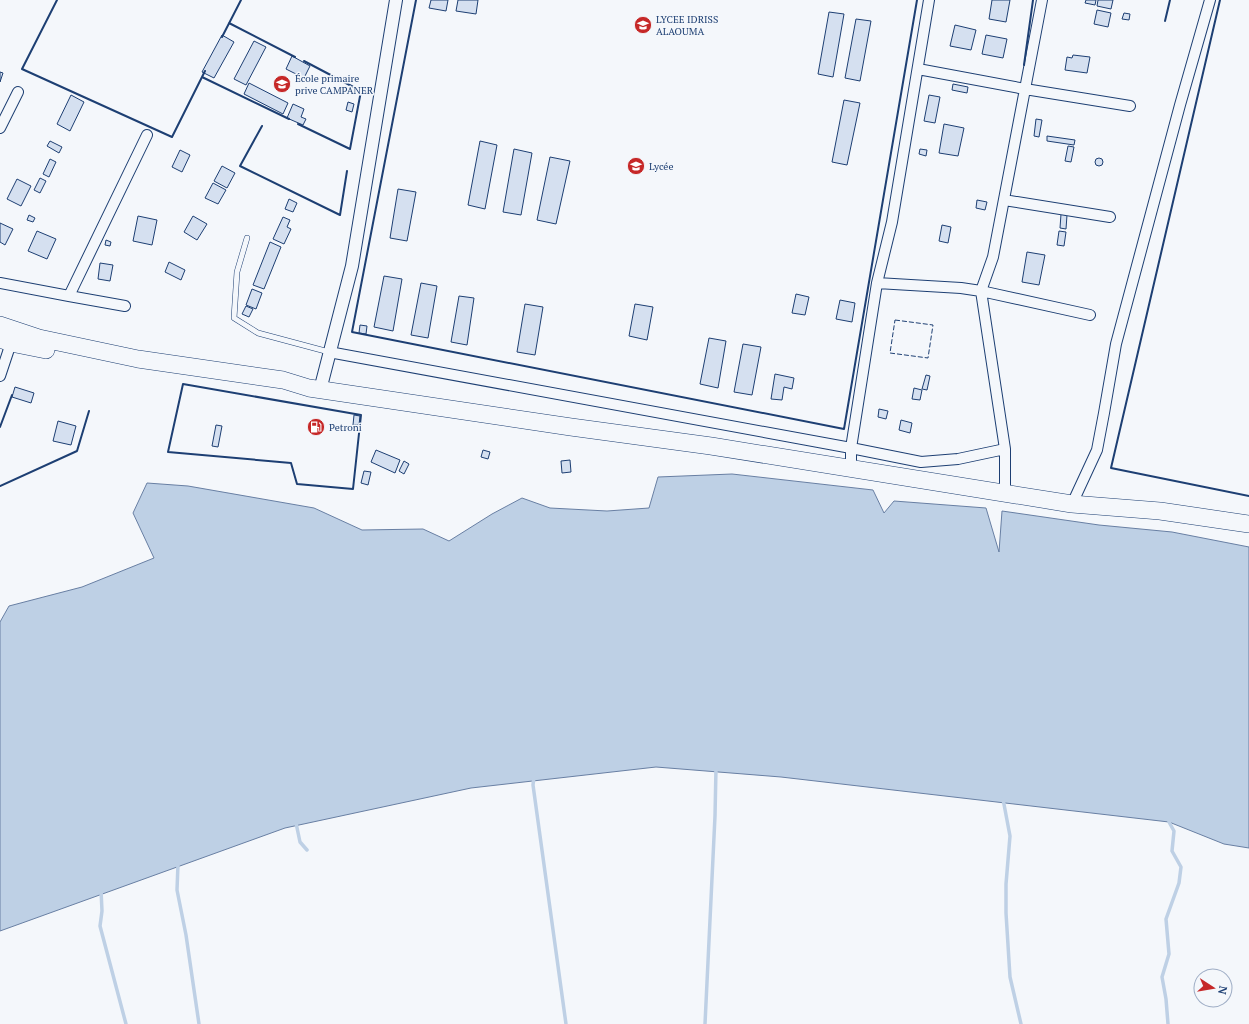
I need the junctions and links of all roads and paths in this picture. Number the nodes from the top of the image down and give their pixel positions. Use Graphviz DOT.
graph roads {
  1 [pos="396,0"];
  2 [pos="929,0"];
  3 [pos="1042,0"];
  4 [pos="1210,0"];
  5 [pos="918,69"];
  6 [pos="1025,89"];
  7 [pos="18,92"];
  8 [pos="1130,106"];
  9 [pos="0,128"];
  10 [pos="147,135"];
  11 [pos="1004,200"];
  12 [pos="1110,217"];
  13 [pos="247,238"];
  14 [pos="0,283"];
  15 [pos="877,284"];
  16 [pos="981,291"];
  17 [pos="69,296"];
  18 [pos="125,306"];
  19 [pos="1090,315"];
  20 [pos="0,325"];
  21 [pos="6,341"];
  22 [pos="329,352"];
  23 [pos="0,376"];
  24 [pos="314,389"];
  25 [pos="851,448"];
  26 [pos="1005,449"];
  27 [pos="851,469"];
  28 [pos="1005,494"];
  29 [pos="1072,504"];
  30 [pos="1249,524"];
  1 -- 22 [label="street"];
  2 -- 5 [label="street"];
  3 -- 6 [label="street"];
  4 -- 29 [label="street"];
  5 -- 6 [label="street"];
  5 -- 15 [label="street"];
  6 -- 8 [label="street"];
  6 -- 11 [label="street"];
  7 -- 9 [label="street"];
  10 -- 17 [label="street"];
  11 -- 12 [label="street"];
  11 -- 16 [label="street"];
  13 -- 22 [label="lane"];
  14 -- 17 [label="street"];
  15 -- 16 [label="street"];
  15 -- 25 [label="street"];
  16 -- 19 [label="street"];
  16 -- 26 [label="street"];
  17 -- 18 [label="street"];
  20 -- 24 [label="highway"];
  21 -- 23 [label="street"];
  21 -- 24 [label="highway"];
  22 -- 24 [label="street"];
  22 -- 25 [label="street"];
  24 -- 27 [label="highway"];
  25 -- 26 [label="street"];
  25 -- 27 [label="street"];
  26 -- 28 [label="street"];
  27 -- 28 [label="highway"];
  28 -- 29 [label="highway"];
  29 -- 30 [label="highway"];
}
